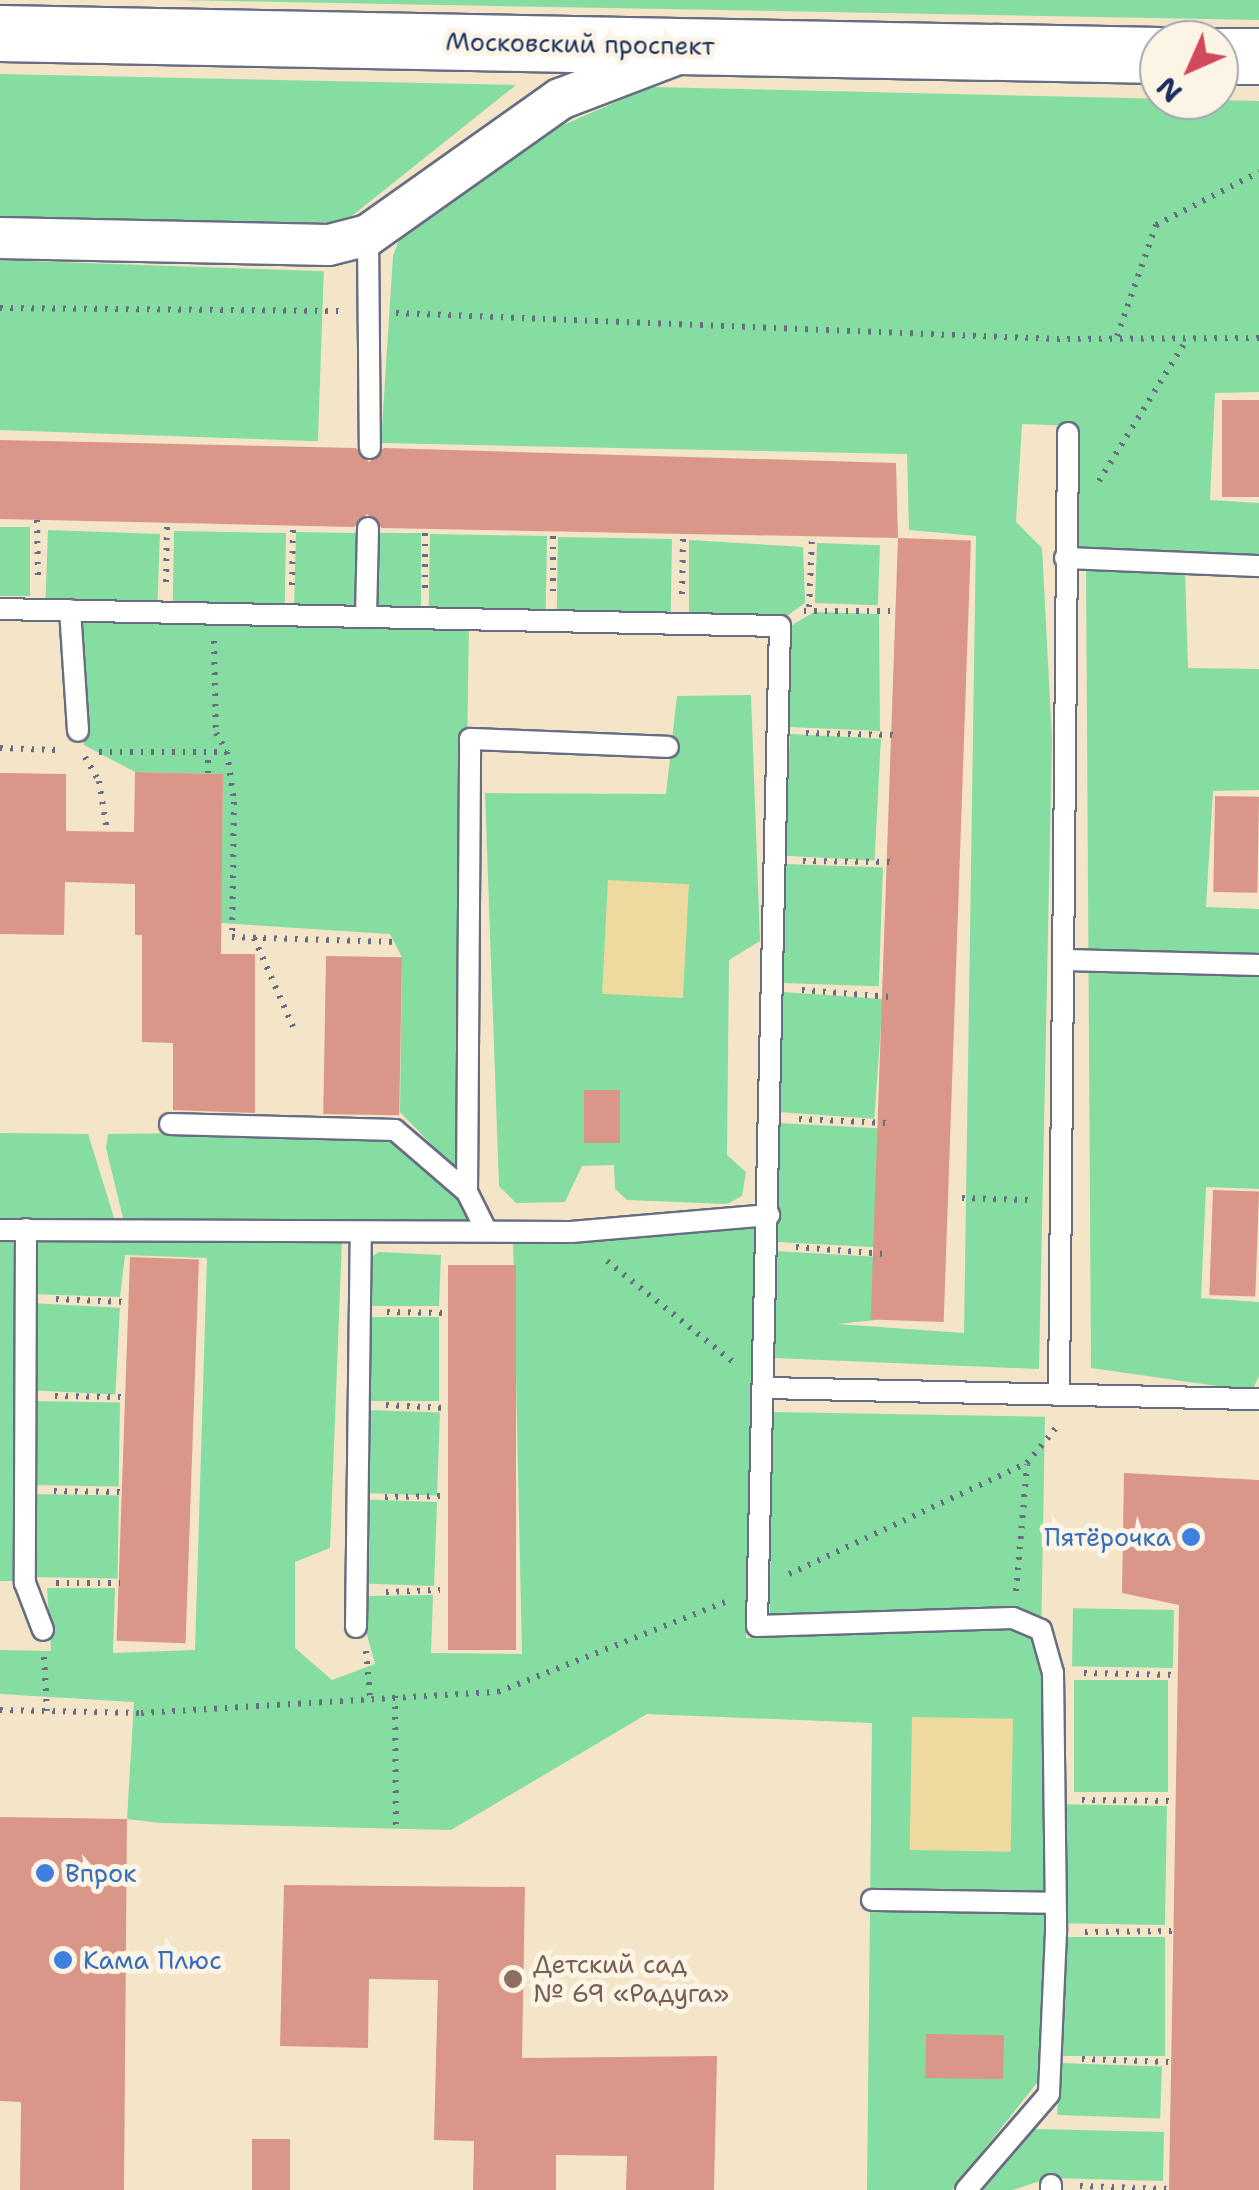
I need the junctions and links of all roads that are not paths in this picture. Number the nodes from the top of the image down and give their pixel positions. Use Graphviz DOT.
graph roads {
  1 [pos="0,32"];
  2 [pos="700,46"];
  3 [pos="1139,56"];
  4 [pos="368,235"];
  5 [pos="0,238"];
  6 [pos="1068,433"];
  7 [pos="370,448"];
  8 [pos="368,528"];
  9 [pos="1066,558"];
  10 [pos="1259,566"];
  11 [pos="0,609"];
  12 [pos="70,610"];
  13 [pos="366,616"];
  14 [pos="78,730"];
  15 [pos="668,747"];
  16 [pos="1066,960"];
  17 [pos="1259,965"];
  18 [pos="170,1124"];
  19 [pos="467,1192"];
  20 [pos="769,1215"];
  21 [pos="484,1228"];
  22 [pos="26,1229"];
  23 [pos="0,1230"];
  24 [pos="361,1235"];
  25 [pos="766,1388"];
  26 [pos="1059,1396"];
  27 [pos="1259,1399"];
  28 [pos="356,1627"];
  29 [pos="43,1630"];
  30 [pos="872,1900"];
  31 [pos="1055,1903"];
  32 [pos="966,2190"];
  1 -- 2 [label="main road, Московский проспект"];
  2 -- 3 [label="main road, Московский проспект"];
  2 -- 4 [label="street"];
  4 -- 5 [label="street"];
  4 -- 7 [label="lane"];
  6 -- 9 [label="lane"];
  8 -- 13 [label="lane"];
  9 -- 10 [label="lane"];
  9 -- 16 [label="lane"];
  11 -- 12 [label="lane"];
  12 -- 13 [label="lane"];
  12 -- 14 [label="lane"];
  13 -- 20 [label="lane"];
  15 -- 19 [label="lane"];
  16 -- 17 [label="lane"];
  16 -- 26 [label="lane"];
  18 -- 19 [label="lane"];
  19 -- 21 [label="lane"];
  20 -- 21 [label="lane"];
  20 -- 25 [label="lane"];
  21 -- 24 [label="lane"];
  22 -- 23 [label="lane"];
  22 -- 24 [label="lane"];
  22 -- 29 [label="lane"];
  24 -- 28 [label="lane"];
  25 -- 26 [label="lane"];
  25 -- 31 [label="lane"];
  26 -- 27 [label="lane"];
  30 -- 31 [label="lane"];
  31 -- 32 [label="lane"];
}
